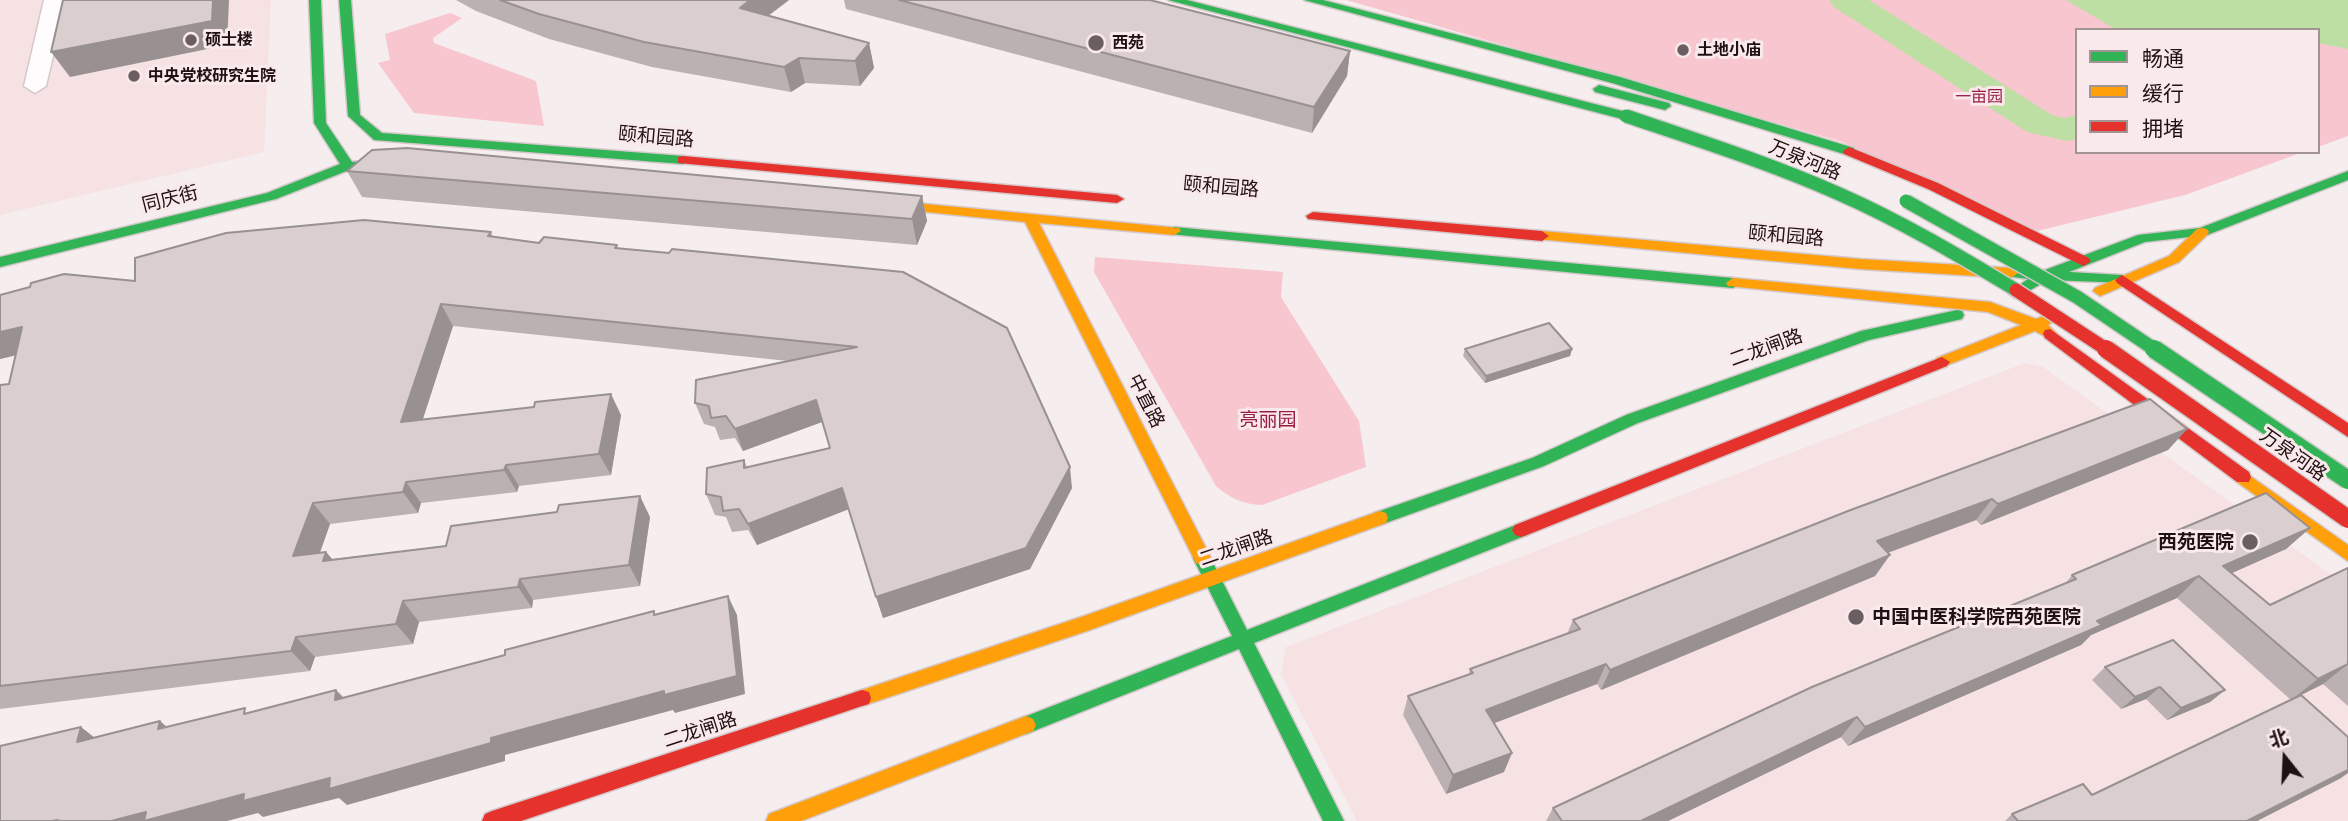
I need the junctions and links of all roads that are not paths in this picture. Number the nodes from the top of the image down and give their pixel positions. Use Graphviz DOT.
graph roads {
  1 [pos="55,0"];
  2 [pos="315,0"];
  3 [pos="345,0"];
  4 [pos="1174,0"];
  5 [pos="1306,6"];
  6 [pos="35,86"];
  7 [pos="378,137"];
  8 [pos="1752,139"];
  9 [pos="421,161"];
  10 [pos="348,166"];
  11 [pos="2348,175"];
  12 [pos="396,179"];
  13 [pos="1888,193"];
  14 [pos="1129,200"];
  15 [pos="850,201"];
  16 [pos="1303,215"];
  17 [pos="1030,218"];
  18 [pos="2202,232"];
  19 [pos="2084,261"];
  20 [pos="0,262"];
  21 [pos="2042,276"];
  22 [pos="2122,280"];
  23 [pos="2079,301"];
  24 [pos="1990,307"];
  25 [pos="2192,307"];
  26 [pos="2039,326"];
  27 [pos="2201,331"];
  28 [pos="2235,354"];
  29 [pos="2193,376"];
  30 [pos="2142,402"];
  31 [pos="2348,432"];
  32 [pos="2348,480"];
  33 [pos="2348,519"];
  34 [pos="2348,554"];
  35 [pos="1213,578"];
  36 [pos="1244,641"];
  37 [pos="492,821"];
  38 [pos="776,821"];
  39 [pos="1334,821"];
  1 -- 6 [label="street"];
  2 -- 10 [label="main road"];
  3 -- 7 [label="main road"];
  4 -- 33 [label="main road, 万泉河路, bridge"];
  5 -- 8 [label="main road, 万泉河路"];
  5 -- 19 [label="main road"];
  7 -- 10 [label="main road"];
  7 -- 14 [label="main road, 颐和园路"];
  9 -- 10 [label="main road"];
  10 -- 12 [label="main road"];
  10 -- 20 [label="main road, 同庆街"];
  11 -- 18 [label="main road, 颐和园路"];
  13 -- 32 [label="main road, 万泉河路, bridge"];
  15 -- 17 [label="main road"];
  16 -- 21 [label="main road, 颐和园路"];
  17 -- 24 [label="main road"];
  17 -- 35 [label="main road, 中直路"];
  18 -- 19 [label="main road, 颐和园路"];
  18 -- 22 [label="main road, 颐和园路"];
  19 -- 21 [label="main road, 颐和园路"];
  21 -- 22 [label="main road"];
  21 -- 23 [label="main road"];
  21 -- 24 [label="main road, 二龙闸路"];
  22 -- 23 [label="main road, 颐和园路"];
  22 -- 27 [label="main road"];
  23 -- 26 [label="main road, 颐和园路"];
  23 -- 29 [label="main road"];
  24 -- 26 [label="main road"];
  24 -- 35 [label="main road, 二龙闸路"];
  25 -- 27 [label="main road"];
  26 -- 30 [label="main road"];
  26 -- 36 [label="main road"];
  27 -- 28 [label="main road"];
  28 -- 29 [label="main road"];
  28 -- 31 [label="main road"];
  29 -- 30 [label="main road"];
  30 -- 34 [label="main road"];
  35 -- 36 [label="main road, 中直路"];
  35 -- 37 [label="main road, 二龙闸路"];
  36 -- 38 [label="main road"];
  36 -- 39 [label="main road"];
}
